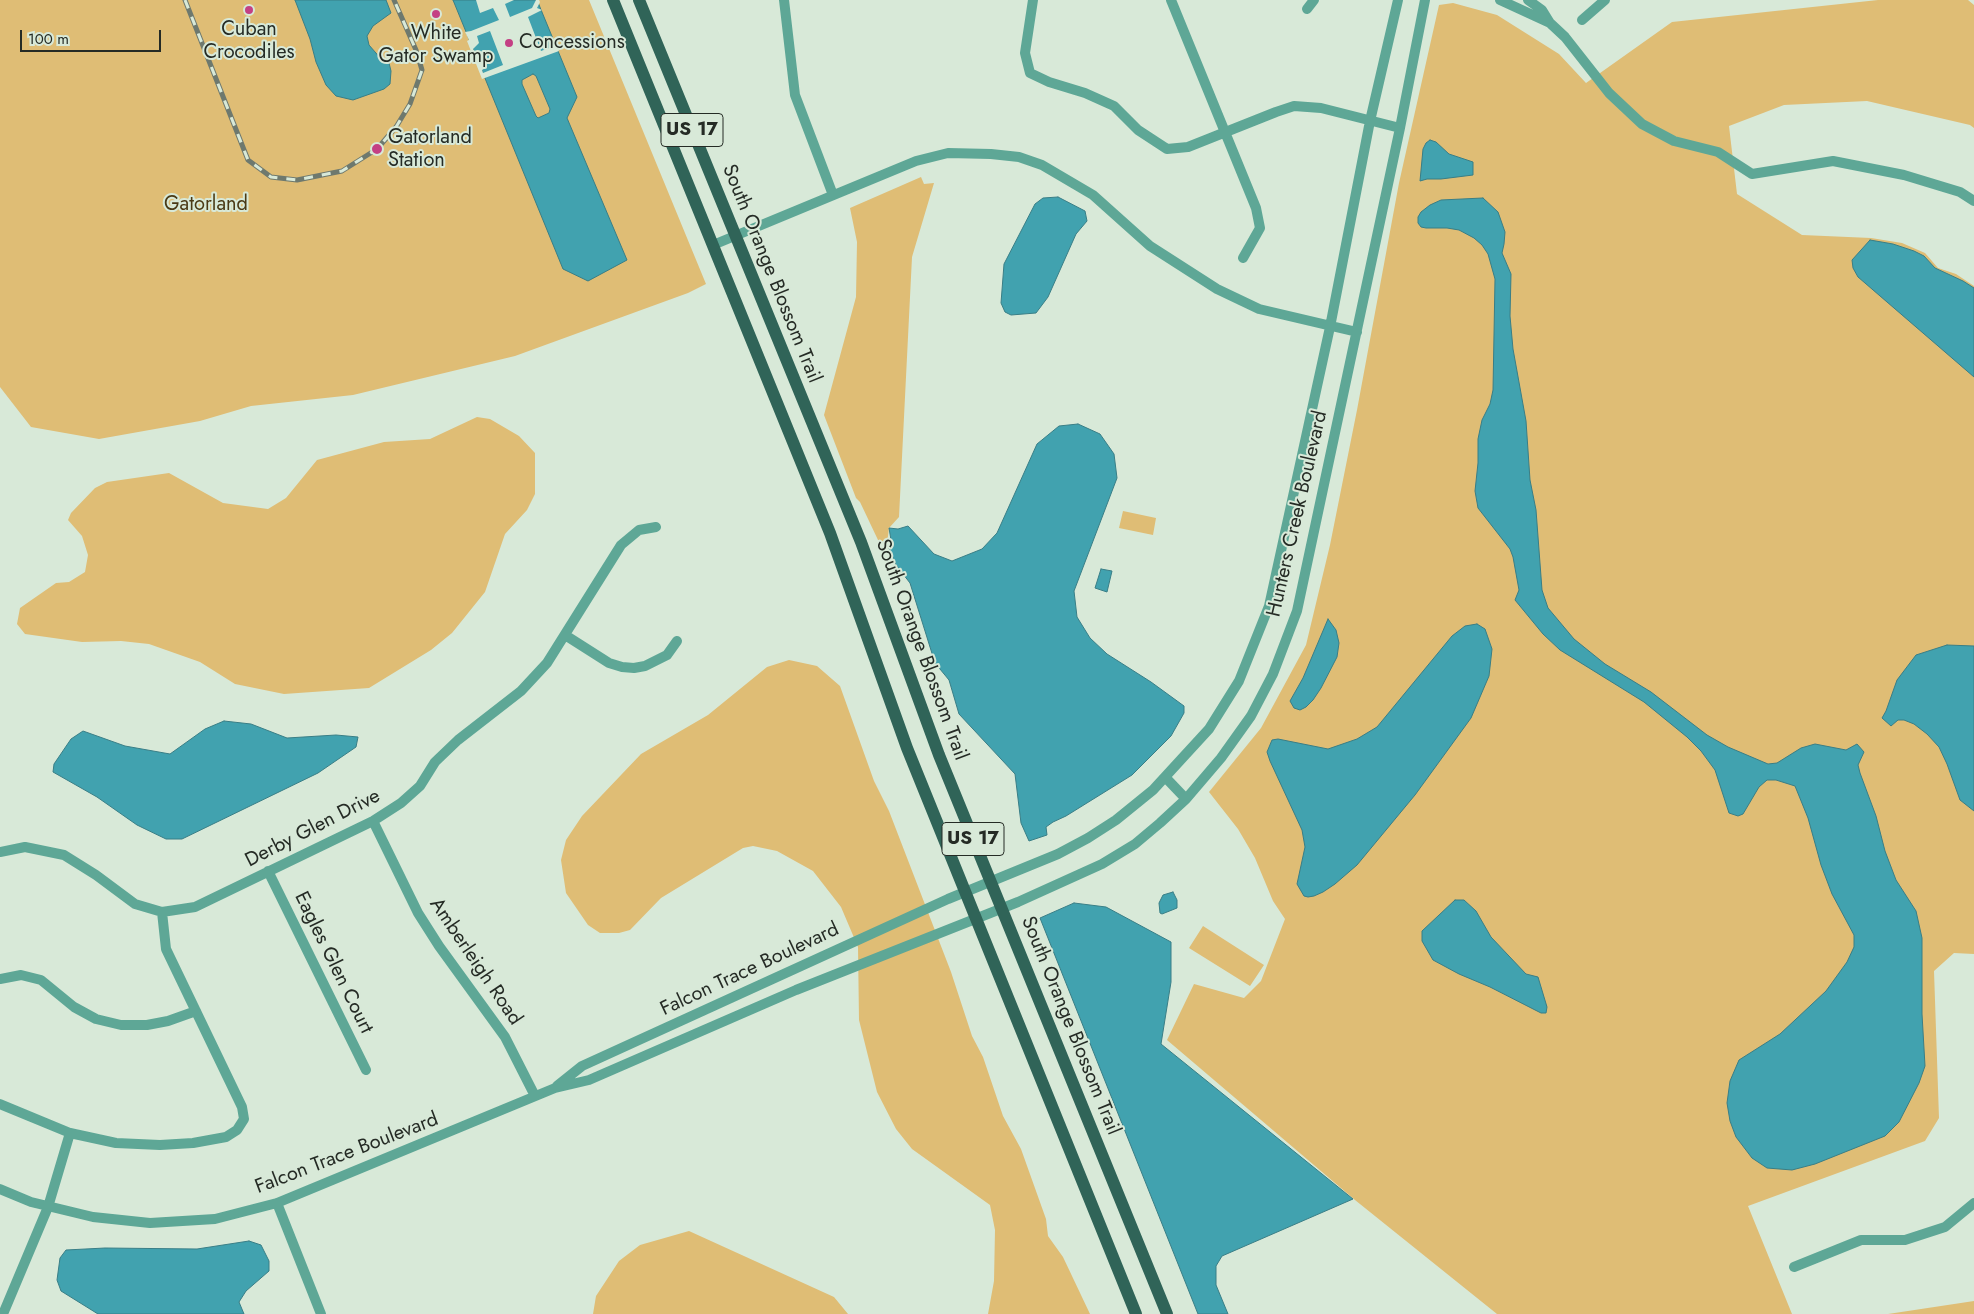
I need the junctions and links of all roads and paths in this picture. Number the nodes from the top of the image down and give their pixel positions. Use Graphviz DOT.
graph roads {
  1 [pos="613,0"];
  2 [pos="639,0"];
  3 [pos="784,0"];
  4 [pos="1033,0"];
  5 [pos="1171,0"];
  6 [pos="1314,0"];
  7 [pos="1398,0"];
  8 [pos="1425,0"];
  9 [pos="1500,0"];
  10 [pos="1528,0"];
  11 [pos="1605,0"];
  12 [pos="1307,9"];
  13 [pos="1582,20"];
  14 [pos="1550,23"];
  15 [pos="1370,121"];
  16 [pos="1400,128"];
  17 [pos="1225,132"];
  18 [pos="833,195"];
  19 [pos="1974,201"];
  20 [pos="735,235"];
  21 [pos="713,245"];
  22 [pos="1243,258"];
  23 [pos="1330,327"];
  24 [pos="1357,332"];
  25 [pos="656,527"];
  26 [pos="565,635"];
  27 [pos="677,641"];
  28 [pos="1166,778"];
  29 [pos="1186,799"];
  30 [pos="373,821"];
  31 [pos="0,852"];
  32 [pos="268,872"];
  33 [pos="991,882"];
  34 [pos="964,892"];
  35 [pos="1002,908"];
  36 [pos="162,912"];
  37 [pos="975,918"];
  38 [pos="0,979"];
  39 [pos="196,1010"];
  40 [pos="366,1070"];
  41 [pos="555,1088"];
  42 [pos="535,1096"];
  43 [pos="0,1104"];
  44 [pos="70,1134"];
  45 [pos="0,1188"];
  46 [pos="277,1203"];
  47 [pos="1974,1203"];
  48 [pos="48,1207"];
  49 [pos="1794,1266"];
  50 [pos="4,1314"];
  51 [pos="321,1314"];
  52 [pos="1136,1314"];
  53 [pos="1167,1314"];
  1 -- 21 [label="main road, US 17"];
  2 -- 20 [label="main road, South Orange Blossom Trail / US 17"];
  3 -- 18 [label="street"];
  4 -- 17 [label="street"];
  5 -- 17 [label="street"];
  6 -- 12 [label="street"];
  7 -- 15 [label="street, Hunters Creek Boulevard"];
  8 -- 16 [label="street, Hunters Creek Boulevard"];
  9 -- 14 [label="street"];
  10 -- 14 [label="street"];
  11 -- 13 [label="street"];
  14 -- 19 [label="street"];
  15 -- 16 [label="street"];
  15 -- 17 [label="street"];
  15 -- 23 [label="street, Hunters Creek Boulevard"];
  16 -- 24 [label="street, Hunters Creek Boulevard"];
  17 -- 22 [label="street"];
  18 -- 20 [label="street"];
  18 -- 23 [label="street"];
  20 -- 21 [label="street"];
  20 -- 33 [label="main road, South Orange Blossom Trail / US 17"];
  21 -- 34 [label="main road, US 17"];
  23 -- 24 [label="street"];
  23 -- 28 [label="street, Hunters Creek Boulevard"];
  24 -- 29 [label="street, Hunters Creek Boulevard"];
  25 -- 26 [label="street, Derby Glen Drive"];
  26 -- 27 [label="street"];
  26 -- 30 [label="street, Derby Glen Drive"];
  28 -- 29 [label="street"];
  28 -- 33 [label="street, Hunters Creek Boulevard"];
  29 -- 35 [label="street, Hunters Creek Boulevard"];
  30 -- 32 [label="street, Derby Glen Drive"];
  30 -- 42 [label="street, Amberleigh Road"];
  31 -- 36 [label="street, Derby Glen Drive"];
  32 -- 36 [label="street, Derby Glen Drive"];
  32 -- 40 [label="street, Eagles Glen Court"];
  33 -- 34 [label="street, Hunters Creek Boulevard"];
  33 -- 35 [label="main road, South Orange Blossom Trail / US 17"];
  34 -- 37 [label="main road, US 17"];
  34 -- 41 [label="street, Falcon Trace Boulevard"];
  35 -- 37 [label="street, Hunters Creek Boulevard"];
  35 -- 53 [label="main road, South Orange Blossom Trail / US 17"];
  36 -- 39 [label="street"];
  37 -- 41 [label="street, Falcon Trace Boulevard"];
  37 -- 52 [label="main road, US 17"];
  38 -- 39 [label="street"];
  39 -- 44 [label="street"];
  41 -- 42 [label="street, Falcon Trace Boulevard"];
  42 -- 46 [label="street, Falcon Trace Boulevard"];
  43 -- 44 [label="street"];
  44 -- 48 [label="street"];
  45 -- 48 [label="street, Falcon Trace Boulevard"];
  46 -- 48 [label="street, Falcon Trace Boulevard"];
  46 -- 51 [label="street"];
  47 -- 49 [label="street"];
  48 -- 50 [label="street"];
}
